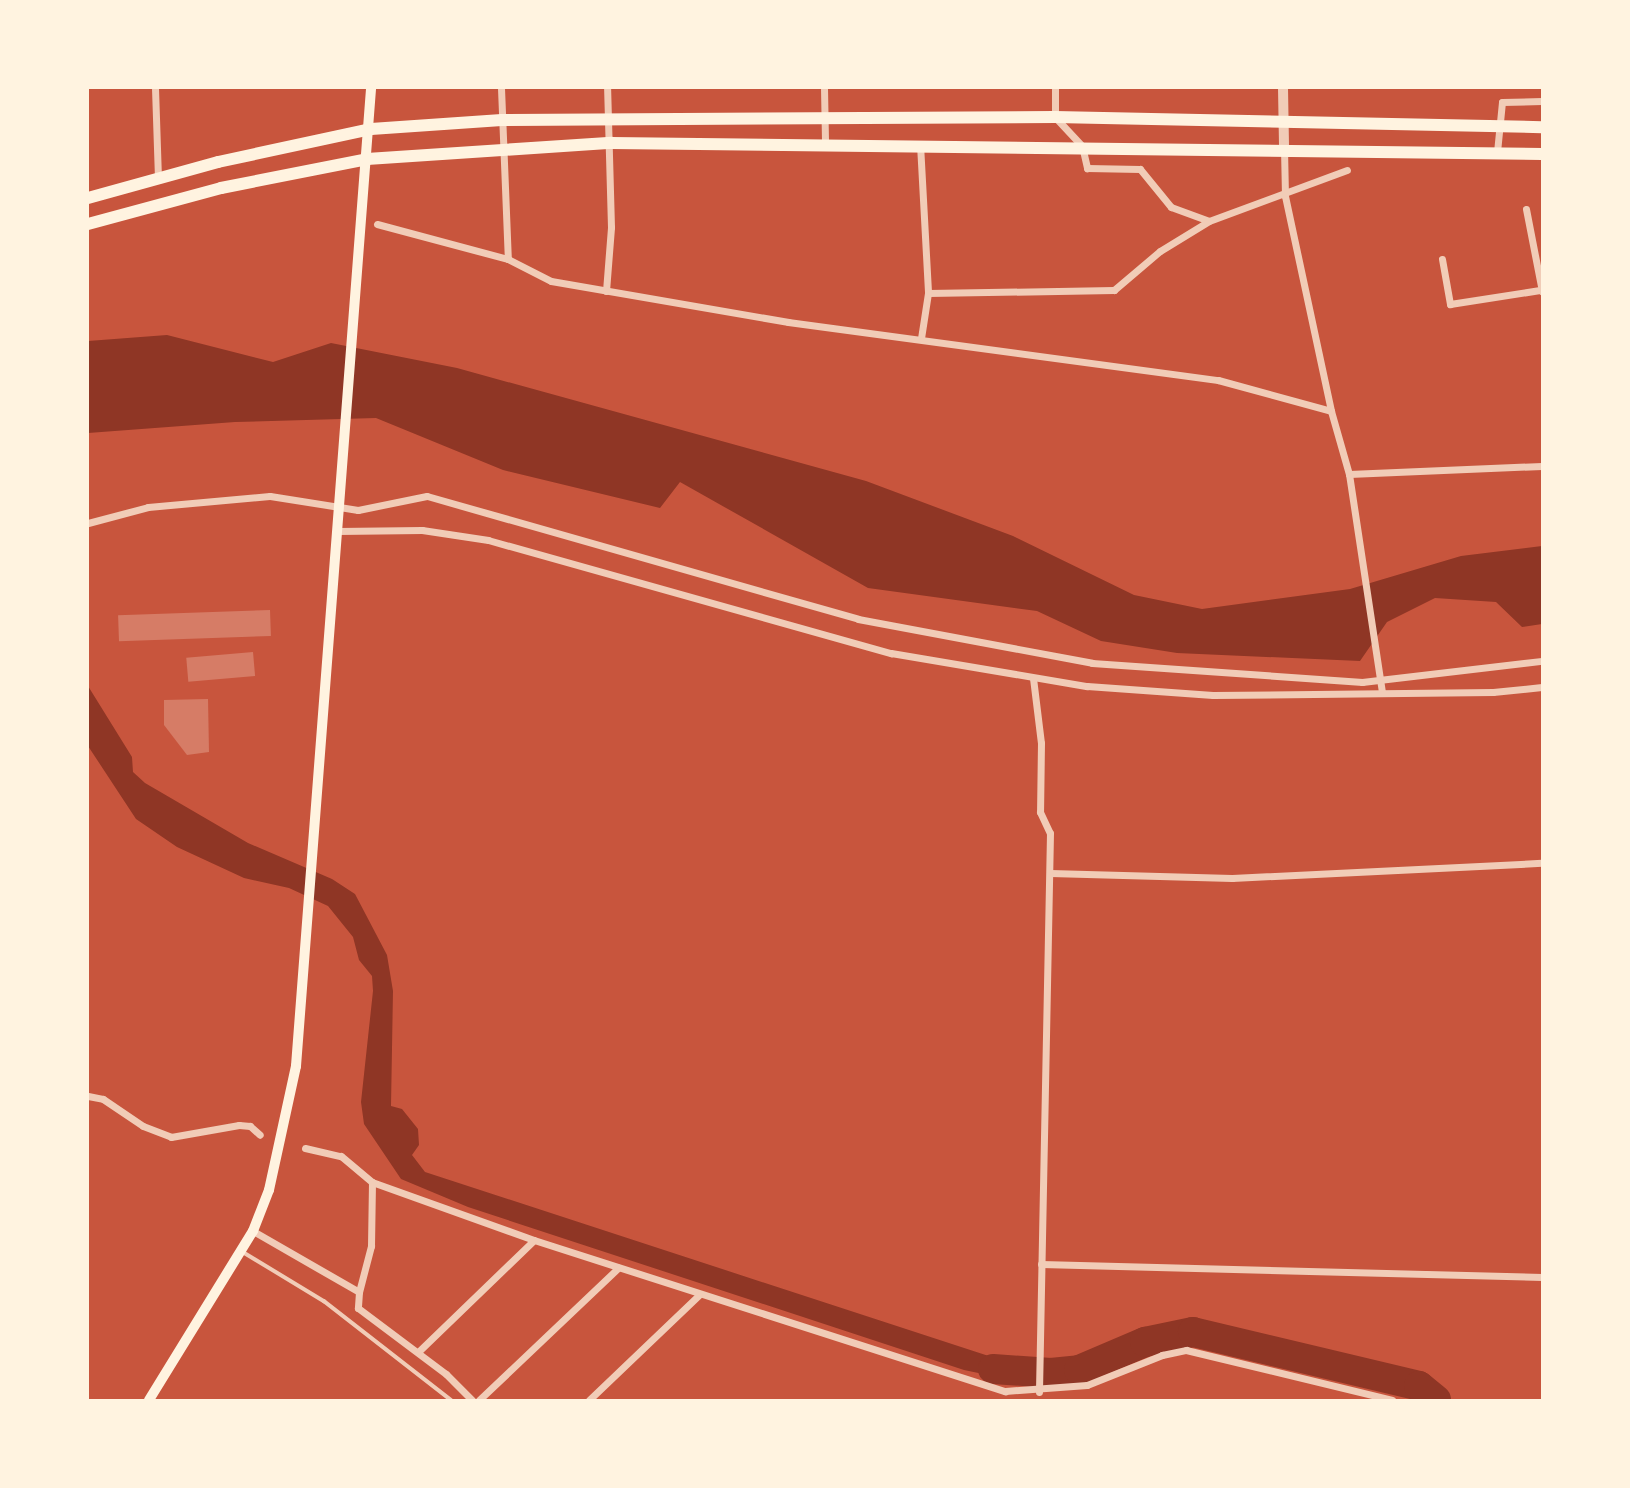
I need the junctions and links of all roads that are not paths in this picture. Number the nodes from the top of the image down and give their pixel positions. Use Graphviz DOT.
graph roads {
  1 [pos="155,88"];
  2 [pos="370,88"];
  3 [pos="501,88"];
  4 [pos="607,88"];
  5 [pos="824,88"];
  6 [pos="1055,88"];
  7 [pos="1283,88"];
  8 [pos="1542,101"];
  9 [pos="825,116"];
  10 [pos="1055,117"];
  11 [pos="608,118"];
  12 [pos="502,120"];
  13 [pos="1283,121"];
  14 [pos="1499,124"];
  15 [pos="1542,127"];
  16 [pos="371,129"];
  17 [pos="825,142"];
  18 [pos="611,143"];
  19 [pos="920,144"];
  20 [pos="1082,146"];
  21 [pos="502,148"];
  22 [pos="1284,148"];
  23 [pos="1497,152"];
  24 [pos="1542,154"];
  25 [pos="367,159"];
  26 [pos="1347,170"];
  27 [pos="158,177"];
  28 [pos="1285,192"];
  29 [pos="88,198"];
  30 [pos="1527,209"];
  31 [pos="1209,221"];
  32 [pos="88,224"];
  33 [pos="377,224"];
  34 [pos="1442,259"];
  35 [pos="508,260"];
  36 [pos="606,290"];
  37 [pos="1541,291"];
  38 [pos="928,293"];
  39 [pos="921,338"];
  40 [pos="1331,411"];
  41 [pos="1542,466"];
  42 [pos="1350,477"];
  43 [pos="88,523"];
  44 [pos="338,528"];
  45 [pos="1542,661"];
  46 [pos="1033,678"];
  47 [pos="1542,687"];
  48 [pos="1382,694"];
  49 [pos="1542,863"];
  50 [pos="1050,873"];
  51 [pos="88,1096"];
  52 [pos="260,1135"];
  53 [pos="305,1148"];
  54 [pos="372,1182"];
  55 [pos="253,1231"];
  56 [pos="534,1240"];
  57 [pos="243,1252"];
  58 [pos="1041,1264"];
  59 [pos="618,1268"];
  60 [pos="1542,1277"];
  61 [pos="359,1292"];
  62 [pos="699,1296"];
  63 [pos="418,1352"];
  64 [pos="1039,1392"];
  65 [pos="149,1401"];
  66 [pos="451,1401"];
  67 [pos="472,1401"];
  68 [pos="479,1401"];
  69 [pos="589,1401"];
  70 [pos="1392,1401"];
  1 -- 27 [label="street"];
  2 -- 16 [label="main road"];
  3 -- 12 [label="street"];
  4 -- 11 [label="street"];
  5 -- 9 [label="street"];
  6 -- 10 [label="street"];
  7 -- 13 [label="street"];
  8 -- 14 [label="street"];
  9 -- 10 [label="main road"];
  9 -- 11 [label="main road"];
  9 -- 17 [label="street"];
  10 -- 13 [label="main road"];
  10 -- 20 [label="street"];
  11 -- 12 [label="main road"];
  11 -- 18 [label="street"];
  12 -- 16 [label="main road"];
  12 -- 21 [label="street"];
  13 -- 14 [label="main road"];
  13 -- 22 [label="street"];
  14 -- 15 [label="main road"];
  14 -- 23 [label="street"];
  16 -- 25 [label="main road"];
  16 -- 27 [label="main road"];
  17 -- 18 [label="main road"];
  17 -- 19 [label="main road"];
  18 -- 21 [label="main road"];
  18 -- 36 [label="street"];
  19 -- 20 [label="main road"];
  19 -- 38 [label="street"];
  20 -- 22 [label="main road"];
  20 -- 31 [label="street"];
  21 -- 25 [label="main road"];
  21 -- 35 [label="street"];
  22 -- 23 [label="main road"];
  22 -- 28 [label="street"];
  23 -- 24 [label="main road"];
  25 -- 32 [label="main road"];
  25 -- 44 [label="main road"];
  26 -- 28 [label="street"];
  27 -- 29 [label="main road"];
  28 -- 31 [label="street"];
  28 -- 40 [label="street"];
  30 -- 37 [label="street"];
  31 -- 38 [label="street"];
  33 -- 35 [label="street"];
  34 -- 37 [label="street"];
  35 -- 36 [label="street"];
  36 -- 39 [label="street"];
  38 -- 39 [label="street"];
  39 -- 40 [label="street"];
  40 -- 42 [label="street"];
  41 -- 42 [label="street"];
  42 -- 48 [label="street"];
  43 -- 45 [label="street"];
  44 -- 46 [label="street"];
  44 -- 55 [label="main road"];
  46 -- 48 [label="street"];
  46 -- 50 [label="street"];
  47 -- 48 [label="street"];
  49 -- 50 [label="street"];
  50 -- 58 [label="street"];
  51 -- 52 [label="street"];
  53 -- 54 [label="street"];
  54 -- 56 [label="street"];
  54 -- 61 [label="street"];
  55 -- 57 [label="main road"];
  55 -- 61 [label="street"];
  56 -- 59 [label="street"];
  56 -- 63 [label="street"];
  57 -- 65 [label="main road"];
  57 -- 66 [label="lane"];
  58 -- 60 [label="street"];
  58 -- 64 [label="street"];
  59 -- 62 [label="street"];
  59 -- 68 [label="street"];
  61 -- 63 [label="street"];
  62 -- 64 [label="street"];
  62 -- 69 [label="street"];
  63 -- 67 [label="street"];
  64 -- 70 [label="street"];
}
